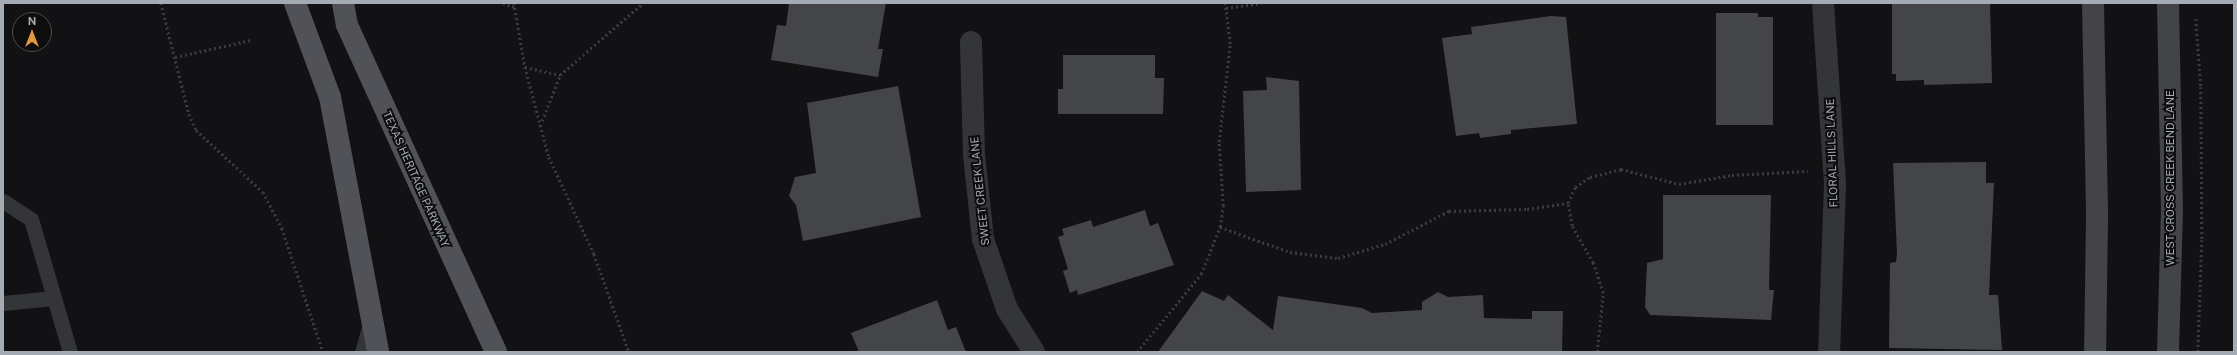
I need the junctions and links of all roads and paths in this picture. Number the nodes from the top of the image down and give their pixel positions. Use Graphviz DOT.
graph roads {
  1 [pos="161,3"];
  2 [pos="295,3"];
  3 [pos="343,3"];
  4 [pos="502,3"];
  5 [pos="514,3"];
  6 [pos="643,3"];
  7 [pos="1225,3"];
  8 [pos="1262,3"];
  9 [pos="1823,3"];
  10 [pos="2093,3"];
  11 [pos="2168,3"];
  12 [pos="514,7"];
  13 [pos="1226,8"];
  14 [pos="2195,10"];
  15 [pos="250,40"];
  16 [pos="971,42"];
  17 [pos="175,57"];
  18 [pos="525,67"];
  19 [pos="560,75"];
  20 [pos="542,121"];
  21 [pos="1835,171"];
  22 [pos="3,201"];
  23 [pos="1568,203"];
  24 [pos="1220,228"];
  25 [pos="54,298"];
  26 [pos="3,303"];
  27 [pos="371,321"];
  28 [pos="70,352"];
  29 [pos="323,352"];
  30 [pos="362,352"];
  31 [pos="378,352"];
  32 [pos="496,352"];
  33 [pos="629,352"];
  34 [pos="1034,352"];
  35 [pos="1137,352"];
  36 [pos="1597,352"];
  37 [pos="1829,352"];
  38 [pos="2095,352"];
  39 [pos="2168,352"];
  40 [pos="2198,352"];
  1 -- 17 [label="path"];
  2 -- 27 [label="main road"];
  3 -- 32 [label="main road, TEXAS HERITAGE PARKWAY"];
  4 -- 12 [label="path"];
  5 -- 12 [label="path"];
  6 -- 19 [label="path"];
  7 -- 13 [label="path"];
  8 -- 13 [label="path"];
  9 -- 21 [label="street, FLORAL HILLS LANE"];
  10 -- 38 [label="main road"];
  11 -- 39 [label="main road, WEST CROSS CREEK BEND LANE"];
  12 -- 18 [label="path"];
  13 -- 24 [label="path"];
  14 -- 40 [label="path"];
  15 -- 17 [label="path"];
  16 -- 34 [label="street, SWEET CREEK LANE"];
  17 -- 29 [label="path"];
  18 -- 19 [label="path"];
  18 -- 20 [label="path"];
  19 -- 20 [label="path"];
  20 -- 33 [label="path"];
  21 -- 23 [label="path"];
  21 -- 37 [label="street, FLORAL HILLS LANE"];
  22 -- 25 [label="lane"];
  23 -- 24 [label="path"];
  23 -- 36 [label="path"];
  24 -- 35 [label="path"];
  25 -- 26 [label="lane"];
  25 -- 28 [label="lane"];
  27 -- 30 [label="lane"];
  27 -- 31 [label="main road"];
}
